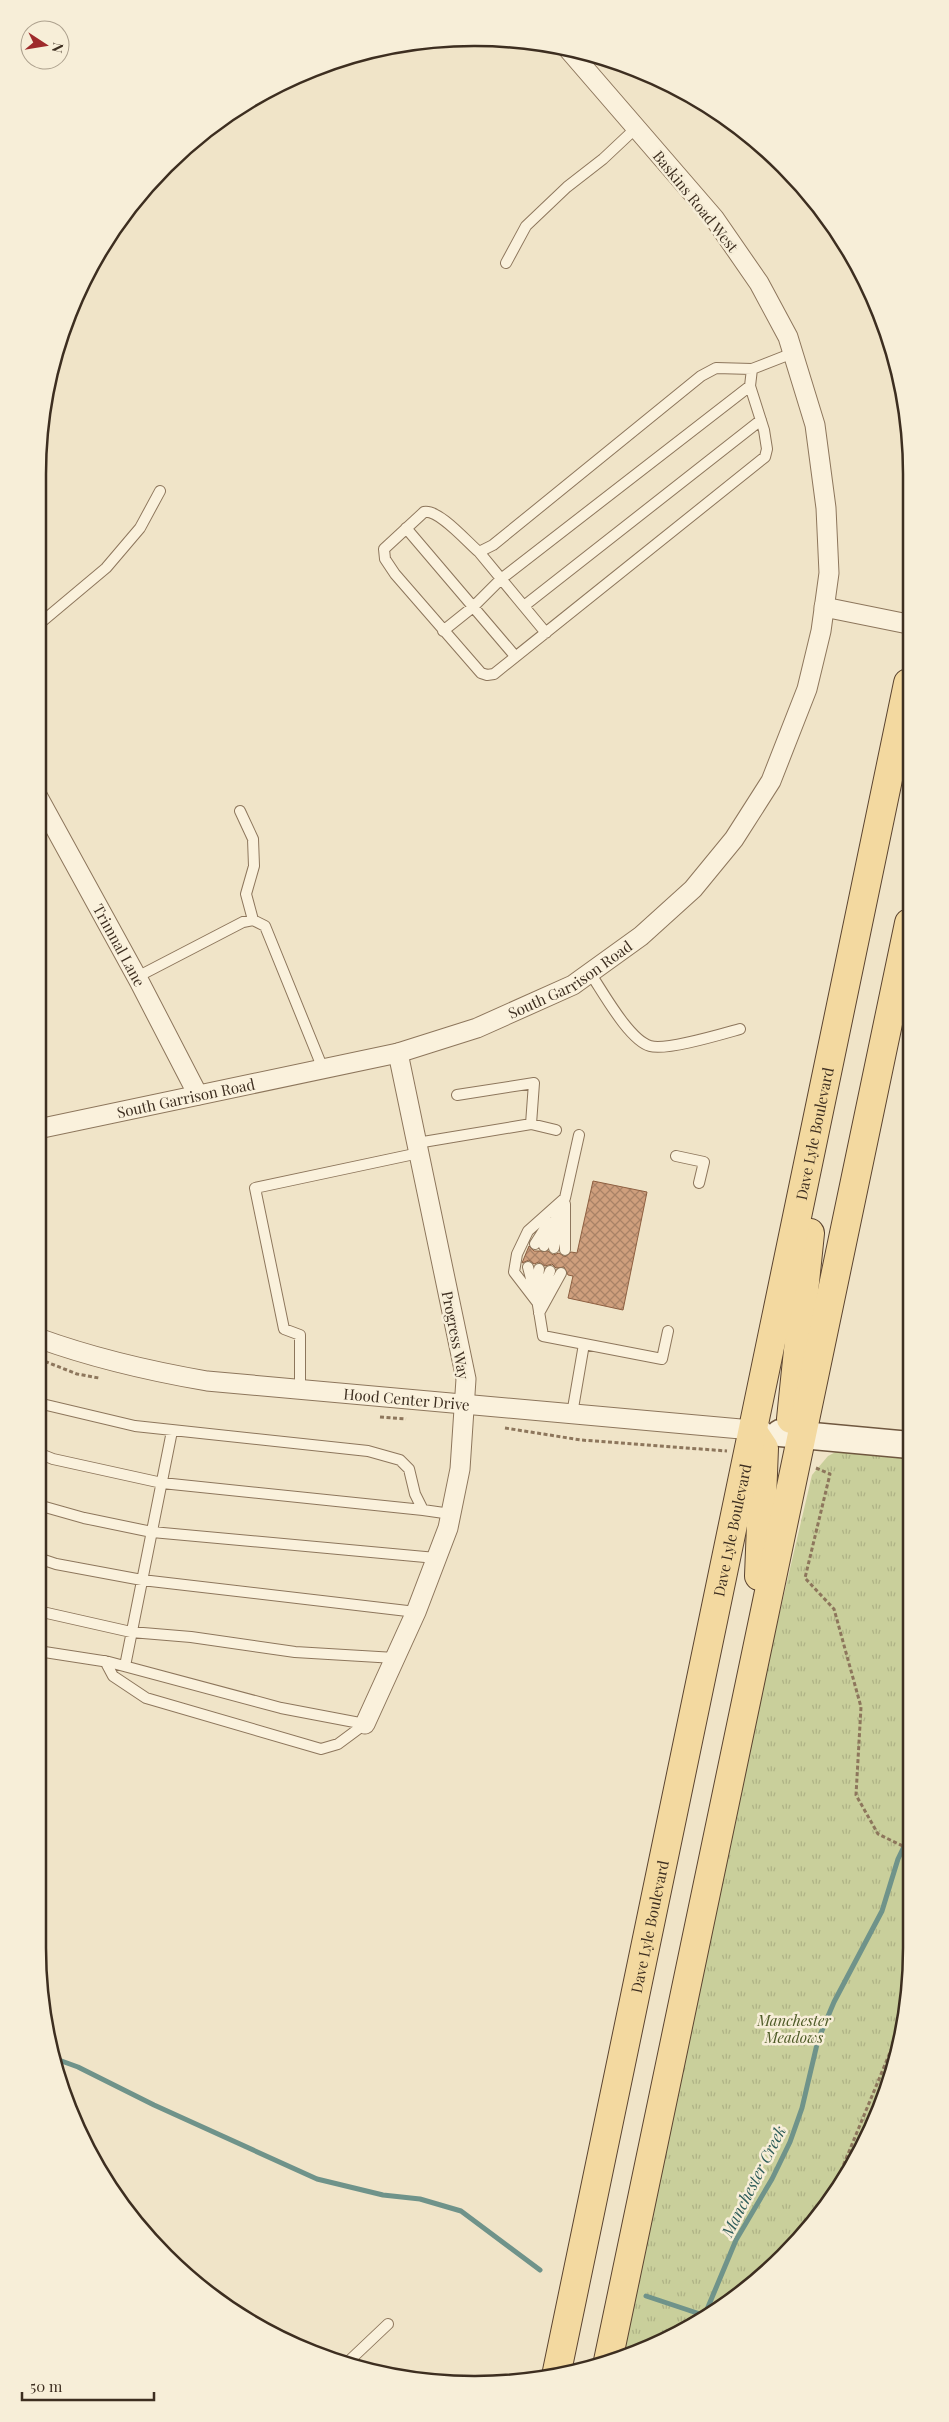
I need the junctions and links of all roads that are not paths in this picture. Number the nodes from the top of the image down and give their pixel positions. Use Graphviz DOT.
graph roads {
  1 [pos="576,59"];
  2 [pos="636,128"];
  3 [pos="506,263"];
  4 [pos="793,353"];
  5 [pos="752,369"];
  6 [pos="750,386"];
  7 [pos="761,420"];
  8 [pos="160,491"];
  9 [pos="406,528"];
  10 [pos="479,552"];
  11 [pos="501,579"];
  12 [pos="524,606"];
  13 [pos="473,607"];
  14 [pos="824,607"];
  15 [pos="46,617"];
  16 [pos="903,623"];
  17 [pos="443,631"];
  18 [pos="546,633"];
  19 [pos="515,656"];
  20 [pos="903,708"];
  21 [pos="240,811"];
  22 [pos="46,812"];
  23 [pos="253,920"];
  24 [pos="903,948"];
  25 [pos="590,973"];
  26 [pos="137,977"];
  27 [pos="740,1029"];
  28 [pos="398,1053"];
  29 [pos="324,1069"];
  30 [pos="826,1080"];
  31 [pos="198,1095"];
  32 [pos="457,1095"];
  33 [pos="530,1124"];
  34 [pos="46,1127"];
  35 [pos="556,1130"];
  36 [pos="579,1135"];
  37 [pos="418,1148"];
  38 [pos="676,1156"];
  39 [pos="699,1183"];
  40 [pos="565,1198"];
  41 [pos="528,1266"];
  42 [pos="539,1269"];
  43 [pos="550,1271"];
  44 [pos="561,1273"];
  45 [pos="539,1308"];
  46 [pos="668,1330"];
  47 [pos="46,1341"];
  48 [pos="584,1344"];
  49 [pos="300,1390"];
  50 [pos="464,1404"];
  51 [pos="46,1405"];
  52 [pos="572,1414"];
  53 [pos="752,1430"];
  54 [pos="172,1431"];
  55 [pos="791,1434"];
  56 [pos="903,1444"];
  57 [pos="46,1456"];
  58 [pos="162,1483"];
  59 [pos="46,1506"];
  60 [pos="423,1510"];
  61 [pos="451,1514"];
  62 [pos="152,1532"];
  63 [pos="436,1558"];
  64 [pos="46,1561"];
  65 [pos="142,1580"];
  66 [pos="416,1612"];
  67 [pos="46,1613"];
  68 [pos="132,1632"];
  69 [pos="46,1653"];
  70 [pos="394,1658"];
  71 [pos="105,1661"];
  72 [pos="754,1665"];
  73 [pos="125,1666"];
  74 [pos="364,1724"];
  75 [pos="388,2324"];
  76 [pos="610,2354"];
  77 [pos="353,2358"];
  78 [pos="558,2368"];
  1 -- 2 [label="street, Baskins Road West"];
  2 -- 3 [label="lane"];
  2 -- 4 [label="street, Baskins Road West"];
  4 -- 5 [label="lane"];
  4 -- 14 [label="street, Baskins Road West"];
  5 -- 6 [label="lane"];
  5 -- 10 [label="lane"];
  6 -- 7 [label="lane"];
  6 -- 11 [label="lane"];
  7 -- 12 [label="lane"];
  7 -- 18 [label="lane"];
  8 -- 15 [label="lane"];
  9 -- 10 [label="lane"];
  9 -- 13 [label="lane"];
  9 -- 17 [label="lane"];
  10 -- 11 [label="lane"];
  11 -- 12 [label="lane"];
  11 -- 13 [label="lane"];
  12 -- 18 [label="lane"];
  13 -- 17 [label="lane"];
  13 -- 19 [label="lane"];
  14 -- 16 [label="street"];
  14 -- 25 [label="street, South Garrison Road"];
  17 -- 19 [label="lane"];
  18 -- 19 [label="lane"];
  20 -- 30 [label="main road, Dave Lyle Boulevard"];
  21 -- 23 [label="lane"];
  22 -- 26 [label="street, Trimnal Lane"];
  23 -- 26 [label="lane"];
  23 -- 29 [label="lane"];
  24 -- 55 [label="main road"];
  25 -- 27 [label="lane"];
  25 -- 28 [label="street, South Garrison Road"];
  26 -- 31 [label="street, Trimnal Lane"];
  28 -- 29 [label="street, South Garrison Road"];
  28 -- 37 [label="street, Progress Way"];
  29 -- 31 [label="street, South Garrison Road"];
  30 -- 53 [label="main road, Dave Lyle Boulevard"];
  30 -- 55 [label="main road"];
  31 -- 34 [label="street, South Garrison Road"];
  32 -- 33 [label="lane"];
  33 -- 35 [label="lane"];
  33 -- 37 [label="lane"];
  36 -- 40 [label="lane"];
  37 -- 49 [label="lane"];
  37 -- 50 [label="street, Progress Way"];
  38 -- 39 [label="lane"];
  40 -- 40 [label="lane"];
  40 -- 45 [label="lane"];
  41 -- 45 [label="lane"];
  42 -- 45 [label="lane"];
  43 -- 45 [label="lane"];
  44 -- 45 [label="lane"];
  45 -- 48 [label="lane"];
  46 -- 48 [label="lane"];
  47 -- 49 [label="street, Hood Center Drive"];
  48 -- 52 [label="lane"];
  49 -- 50 [label="street, Hood Center Drive"];
  50 -- 52 [label="street, Hood Center Drive"];
  50 -- 61 [label="street, Progress Way"];
  51 -- 54 [label="lane"];
  52 -- 53 [label="street, Hood Center Drive"];
  53 -- 55 [label="street, Hood Center Drive"];
  53 -- 72 [label="main road"];
  53 -- 78 [label="main road, Dave Lyle Boulevard"];
  54 -- 58 [label="lane"];
  54 -- 60 [label="lane"];
  55 -- 56 [label="street"];
  55 -- 72 [label="main road"];
  57 -- 58 [label="lane"];
  58 -- 60 [label="lane"];
  58 -- 62 [label="lane"];
  59 -- 62 [label="lane"];
  60 -- 61 [label="lane"];
  61 -- 63 [label="street, Progress Way"];
  62 -- 63 [label="lane"];
  62 -- 65 [label="lane"];
  63 -- 66 [label="street, Progress Way"];
  64 -- 65 [label="lane"];
  65 -- 66 [label="lane"];
  65 -- 68 [label="lane"];
  66 -- 70 [label="street, Progress Way"];
  67 -- 68 [label="lane"];
  68 -- 70 [label="lane"];
  68 -- 73 [label="lane"];
  69 -- 71 [label="lane"];
  70 -- 74 [label="street, Progress Way"];
  71 -- 73 [label="lane"];
  71 -- 74 [label="lane"];
  72 -- 76 [label="main road"];
  73 -- 74 [label="lane"];
  75 -- 77 [label="lane"];
}
